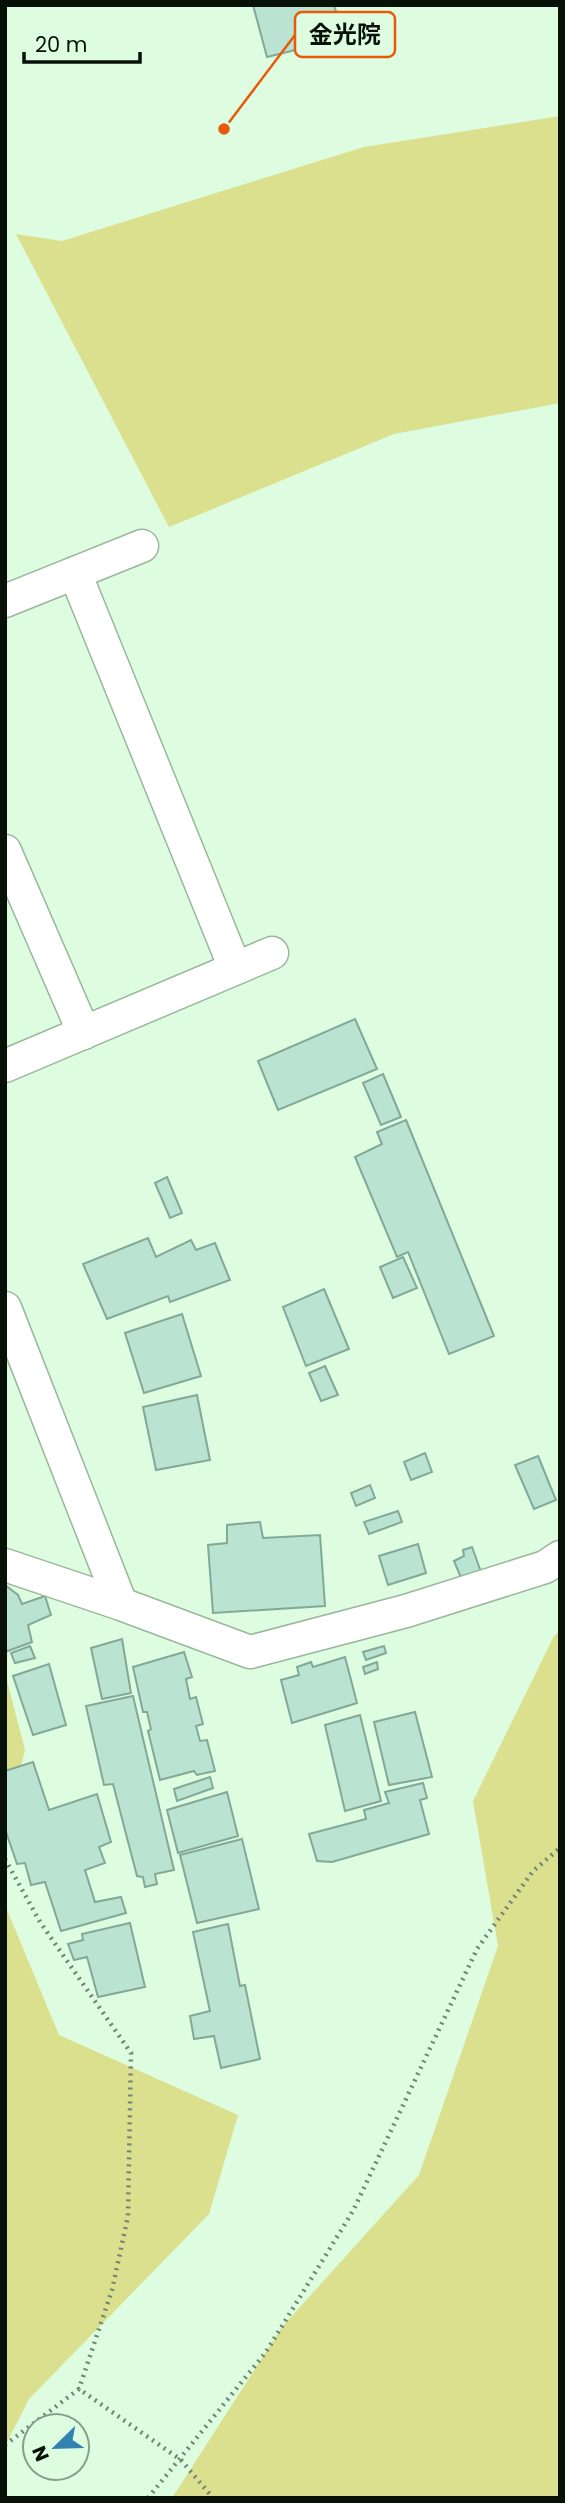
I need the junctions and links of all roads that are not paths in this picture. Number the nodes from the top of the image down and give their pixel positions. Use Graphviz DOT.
graph roads {
  1 [pos="142,546"];
  2 [pos="75,573"];
  3 [pos="5,601"];
  4 [pos="5,851"];
  5 [pos="272,953"];
  6 [pos="235,968"];
  7 [pos="84,1032"];
  8 [pos="5,1066"];
  9 [pos="5,1308"];
  10 [pos="560,1557"];
  11 [pos="5,1565"];
  12 [pos="121,1604"];
  1 -- 2 [label="street"];
  2 -- 3 [label="street"];
  2 -- 6 [label="street"];
  4 -- 7 [label="street"];
  5 -- 6 [label="street"];
  6 -- 7 [label="street"];
  7 -- 8 [label="street"];
  9 -- 12 [label="street"];
  10 -- 12 [label="street"];
  11 -- 12 [label="street"];
}
